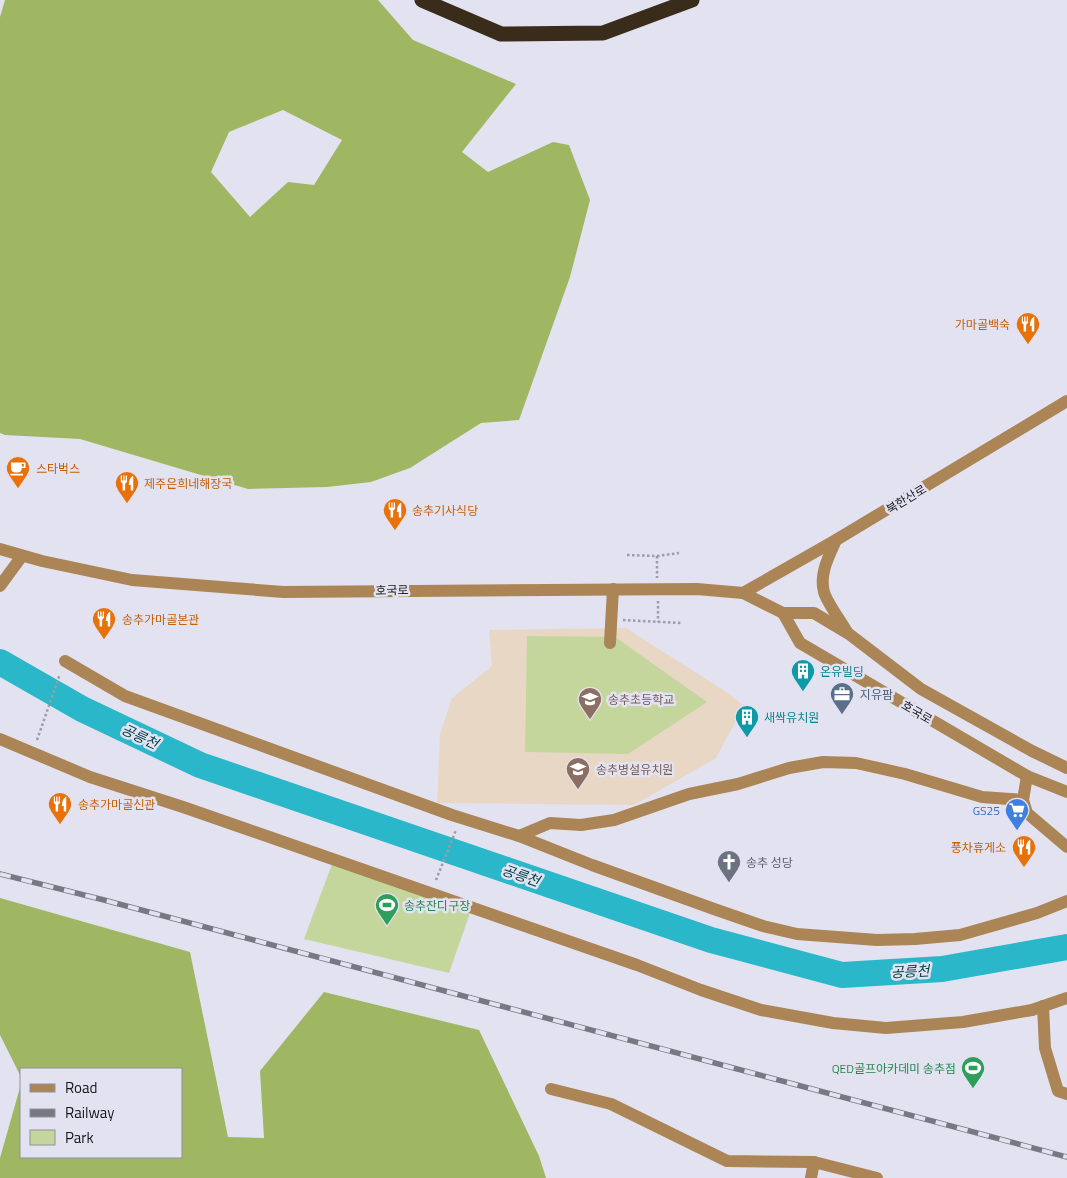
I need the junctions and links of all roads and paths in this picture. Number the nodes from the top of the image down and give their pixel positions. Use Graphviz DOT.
graph roads {
  1 [pos="422,0"];
  2 [pos="692,0"];
  3 [pos="1067,401"];
  4 [pos="836,540"];
  5 [pos="0,549"];
  6 [pos="679,553"];
  7 [pos="626,555"];
  8 [pos="22,556"];
  9 [pos="0,586"];
  10 [pos="613,589"];
  11 [pos="743,593"];
  12 [pos="782,613"];
  13 [pos="621,620"];
  14 [pos="681,623"];
  15 [pos="849,634"];
  16 [pos="610,643"];
  17 [pos="65,661"];
  18 [pos="0,739"];
  19 [pos="36,740"];
  20 [pos="1067,768"];
  21 [pos="1027,776"];
  22 [pos="1067,792"];
  23 [pos="1023,800"];
  24 [pos="458,825"];
  25 [pos="519,836"];
  26 [pos="1067,847"];
  27 [pos="437,881"];
  28 [pos="1067,901"];
  29 [pos="1067,998"];
  30 [pos="1043,1006"];
  31 [pos="551,1089"];
  32 [pos="1067,1094"];
  33 [pos="814,1162"];
  34 [pos="810,1178"];
  35 [pos="877,1178"];
  1 -- 2 [label="highway"];
  3 -- 4 [label="street, 북한산로"];
  4 -- 11 [label="street, 북한산로"];
  4 -- 15 [label="street"];
  5 -- 8 [label="street, 호국로"];
  6 -- 7 [label="path"];
  8 -- 9 [label="street"];
  8 -- 10 [label="street, 호국로"];
  10 -- 11 [label="street, 호국로"];
  10 -- 16 [label="street"];
  11 -- 12 [label="street, 호국로"];
  12 -- 15 [label="street, 호국로"];
  12 -- 21 [label="street, 호국로"];
  13 -- 14 [label="path"];
  15 -- 20 [label="street, 호국로"];
  17 -- 19 [label="path"];
  17 -- 25 [label="street"];
  18 -- 30 [label="street"];
  21 -- 22 [label="street, 호국로"];
  21 -- 23 [label="street"];
  23 -- 25 [label="street"];
  23 -- 26 [label="street"];
  24 -- 27 [label="path"];
  25 -- 28 [label="street"];
  29 -- 30 [label="street"];
  30 -- 32 [label="street"];
  31 -- 33 [label="street"];
  33 -- 34 [label="street"];
  33 -- 35 [label="street"];
}
